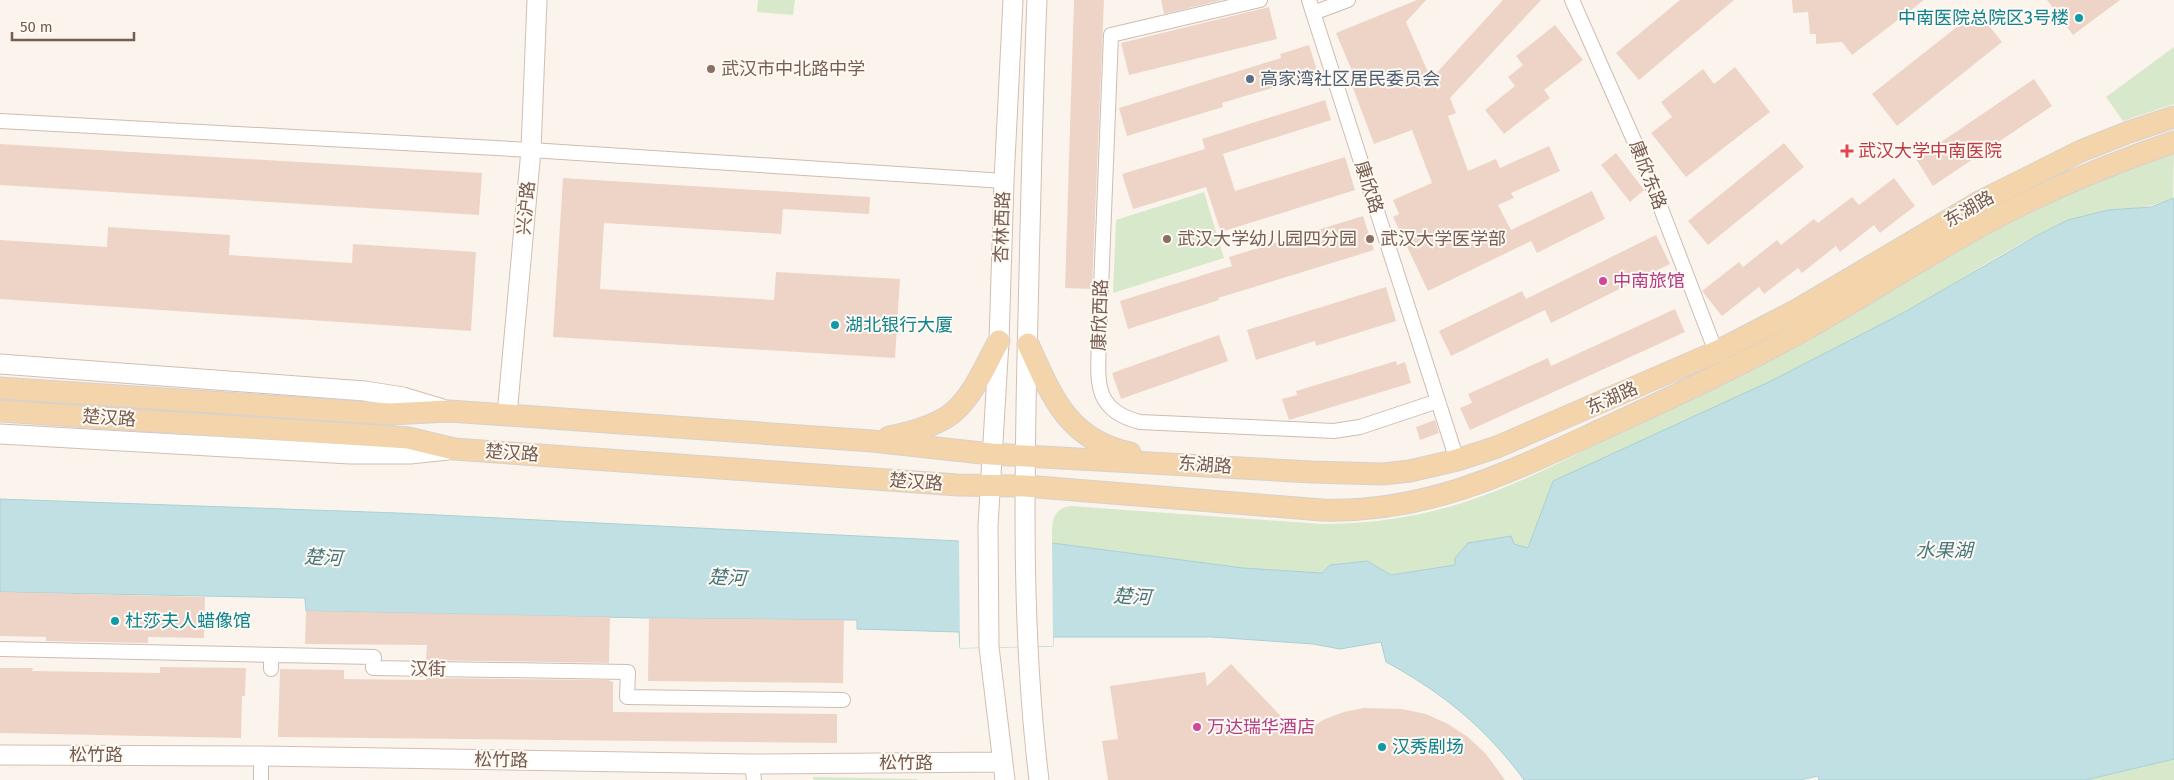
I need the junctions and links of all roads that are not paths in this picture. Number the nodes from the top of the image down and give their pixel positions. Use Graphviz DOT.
graph roads {
  1 [pos="537,0"];
  2 [pos="1013,0"];
  3 [pos="1036,0"];
  4 [pos="1260,0"];
  5 [pos="1348,0"];
  6 [pos="1572,0"];
  7 [pos="1311,7"];
  8 [pos="2174,117"];
  9 [pos="0,122"];
  10 [pos="2174,142"];
  11 [pos="531,150"];
  12 [pos="1004,181"];
  13 [pos="999,341"];
  14 [pos="1028,344"];
  15 [pos="1716,352"];
  16 [pos="0,364"];
  17 [pos="0,388"];
  18 [pos="1438,401"];
  19 [pos="0,411"];
  20 [pos="449,411"];
  21 [pos="507,415"];
  22 [pos="0,434"];
  23 [pos="872,441"];
  24 [pos="454,449"];
  25 [pos="991,454"];
  26 [pos="1025,456"];
  27 [pos="1457,460"];
  28 [pos="1177,463"];
  29 [pos="989,485"];
  30 [pos="1025,486"];
  31 [pos="0,649"];
  32 [pos="843,700"];
  33 [pos="0,755"];
  34 [pos="261,756"];
  35 [pos="1003,771"];
  36 [pos="753,772"];
  37 [pos="261,780"];
  38 [pos="1038,780"];
  1 -- 11 [label="main road, 兴沪路"];
  2 -- 12 [label="main road, 杏林西路"];
  3 -- 14 [label="main road, 杏林西路"];
  4 -- 18 [label="street, 康欣西路"];
  5 -- 7 [label="street"];
  6 -- 15 [label="street, 康欣东路"];
  7 -- 18 [label="street, 康欣路"];
  8 -- 15 [label="main road, 东湖路"];
  9 -- 11 [label="street"];
  10 -- 30 [label="main road, 东湖路"];
  11 -- 12 [label="street"];
  11 -- 21 [label="main road, 兴沪路"];
  12 -- 13 [label="main road, 杏林西路"];
  13 -- 23 [label="main road"];
  13 -- 25 [label="main road, 杏林西路"];
  14 -- 26 [label="main road, 杏林西路"];
  14 -- 28 [label="main road"];
  15 -- 27 [label="main road, 东湖路"];
  16 -- 20 [label="main road"];
  17 -- 20 [label="main road, 楚汉路"];
  18 -- 27 [label="street, 康欣路"];
  19 -- 24 [label="main road, 楚汉路"];
  20 -- 21 [label="main road, 楚汉路"];
  21 -- 23 [label="main road, 楚汉路"];
  22 -- 24 [label="main road"];
  23 -- 25 [label="main road, 楚汉路"];
  24 -- 29 [label="main road, 楚汉路"];
  25 -- 26 [label="main road, 楚汉路"];
  25 -- 29 [label="main road"];
  26 -- 28 [label="main road, 东湖路"];
  26 -- 30 [label="main road"];
  27 -- 28 [label="main road, 东湖路"];
  29 -- 30 [label="main road, 楚汉路"];
  29 -- 35 [label="main road"];
  30 -- 38 [label="main road"];
  31 -- 32 [label="street, 汉街"];
  33 -- 34 [label="main road, 松竹路"];
  34 -- 36 [label="main road, 松竹路"];
  34 -- 37 [label="street"];
  35 -- 36 [label="main road, 松竹路"];
}
